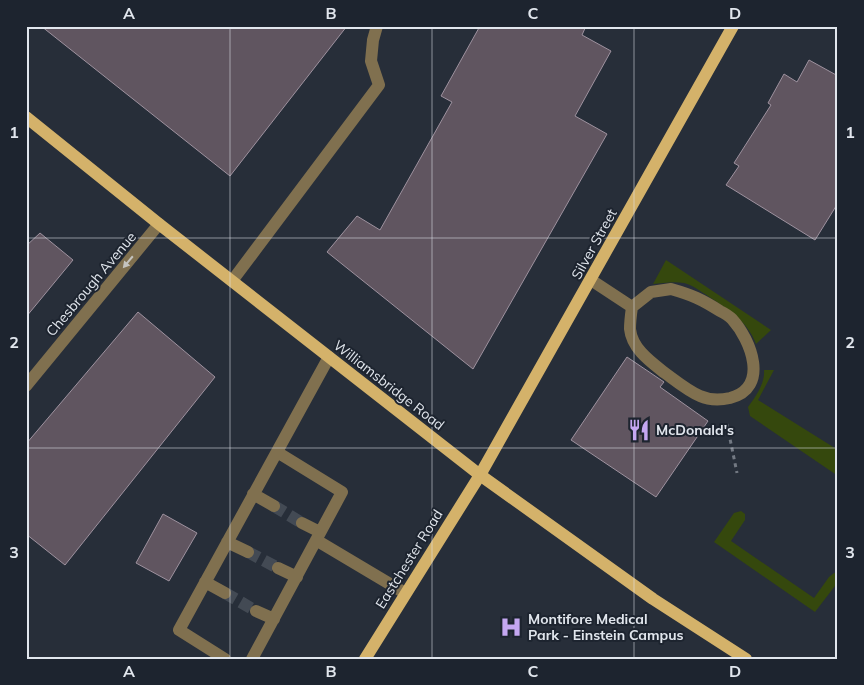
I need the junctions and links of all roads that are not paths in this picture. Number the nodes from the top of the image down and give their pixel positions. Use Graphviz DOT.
graph roads {
  1 [pos="377,26"];
  2 [pos="733,26"];
  3 [pos="26,117"];
  4 [pos="159,224"];
  5 [pos="591,280"];
  6 [pos="232,281"];
  7 [pos="632,307"];
  8 [pos="329,357"];
  9 [pos="26,386"];
  10 [pos="277,452"];
  11 [pos="480,475"];
  12 [pos="253,494"];
  13 [pos="274,506"];
  14 [pos="302,523"];
  15 [pos="318,536"];
  16 [pos="228,542"];
  17 [pos="248,552"];
  18 [pos="278,568"];
  19 [pos="297,577"];
  20 [pos="205,582"];
  21 [pos="225,593"];
  22 [pos="405,593"];
  23 [pos="256,611"];
  24 [pos="274,619"];
  25 [pos="225,659"];
  26 [pos="252,659"];
  27 [pos="364,659"];
  28 [pos="746,659"];
  1 -- 6 [label="street"];
  2 -- 5 [label="main road, Silver Street"];
  3 -- 4 [label="main road, Williamsbridge Road"];
  4 -- 6 [label="main road, Williamsbridge Road"];
  4 -- 9 [label="street, Chesbrough Avenue, one-way"];
  5 -- 7 [label="street"];
  5 -- 11 [label="main road, Silver Street"];
  6 -- 8 [label="main road, Williamsbridge Road"];
  7 -- 7 [label="street"];
  8 -- 10 [label="street"];
  8 -- 11 [label="main road, Williamsbridge Road"];
  10 -- 12 [label="street"];
  10 -- 15 [label="street"];
  11 -- 22 [label="main road, Eastchester Road"];
  11 -- 28 [label="main road, Williamsbridge Road"];
  12 -- 13 [label="street"];
  12 -- 16 [label="street"];
  14 -- 15 [label="street"];
  15 -- 19 [label="street"];
  15 -- 22 [label="street"];
  16 -- 17 [label="street"];
  16 -- 20 [label="street"];
  18 -- 19 [label="street"];
  19 -- 24 [label="street"];
  20 -- 21 [label="street"];
  20 -- 25 [label="street"];
  22 -- 27 [label="main road, Eastchester Road"];
  23 -- 24 [label="street"];
  24 -- 26 [label="street"];
}
